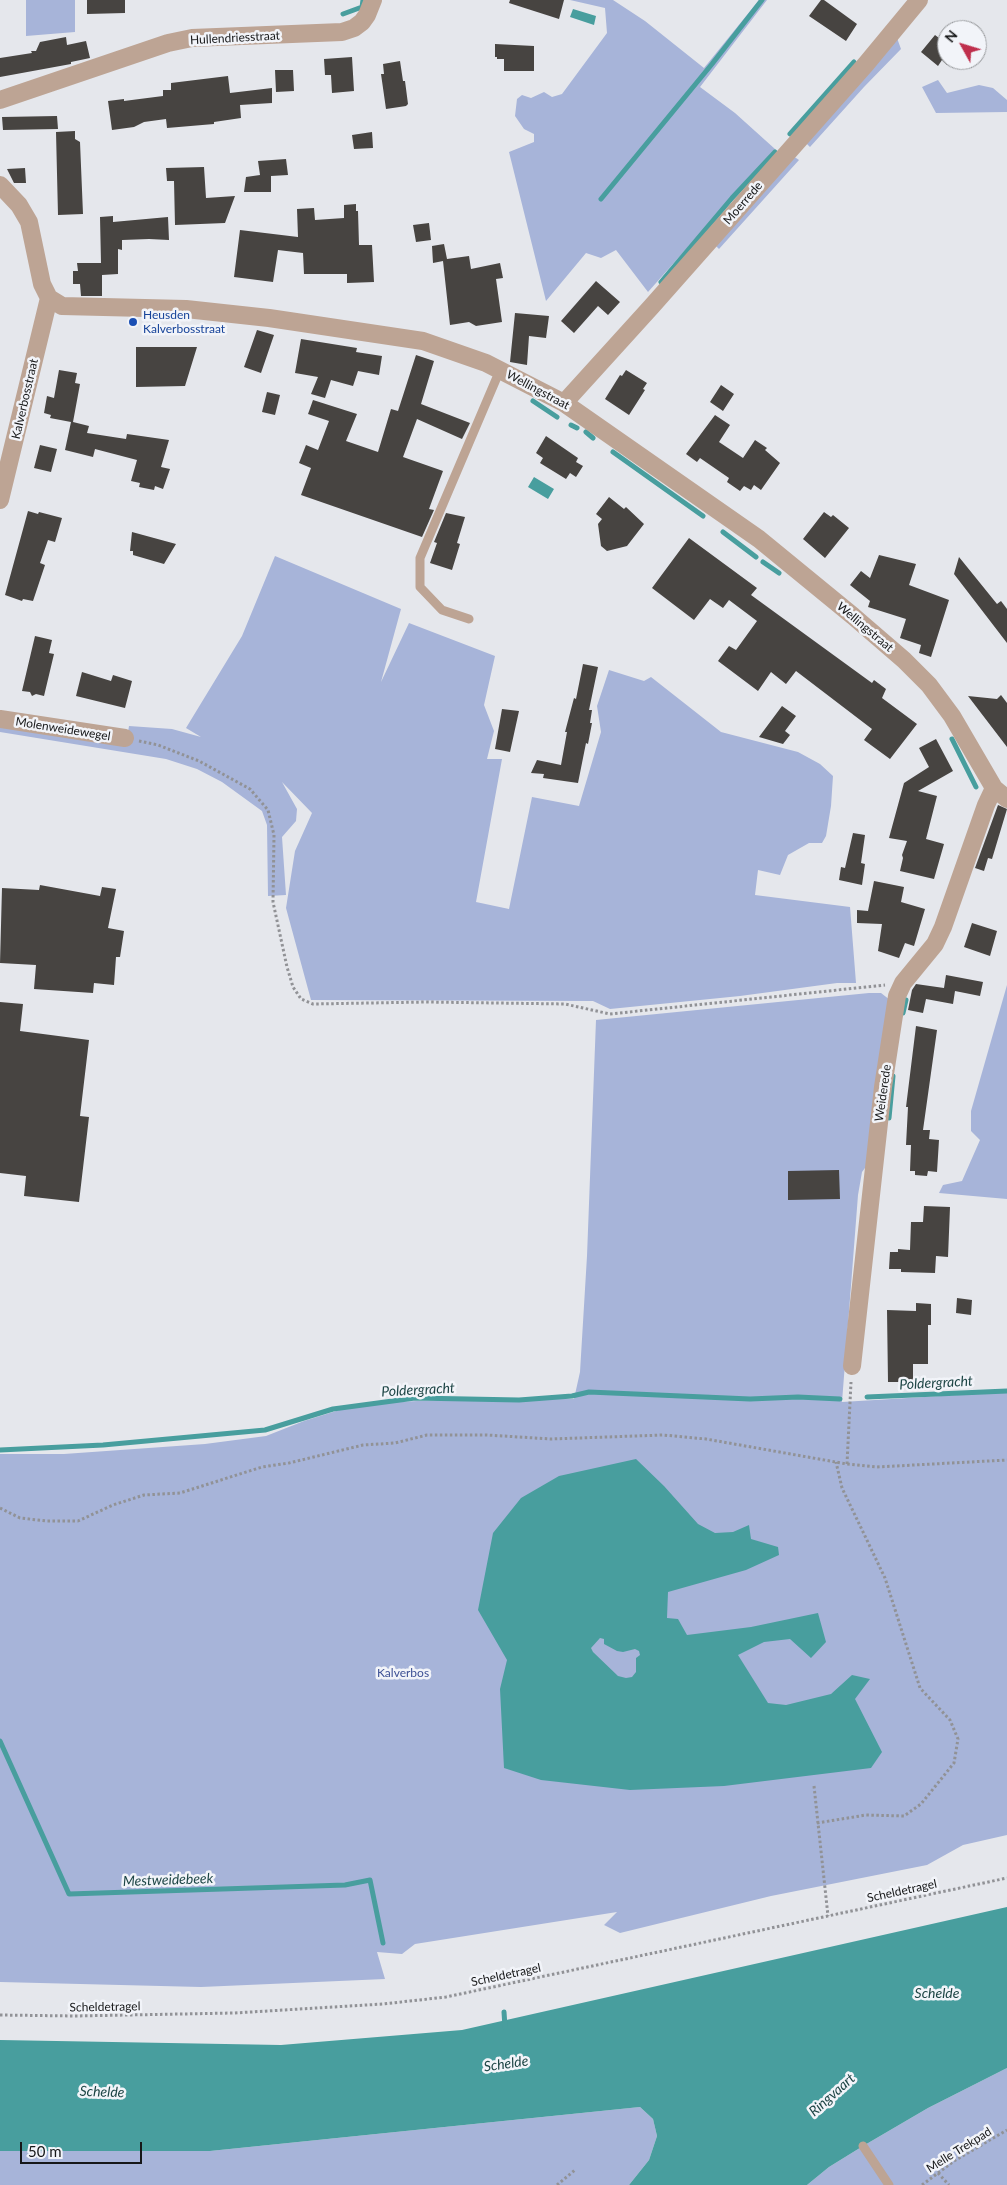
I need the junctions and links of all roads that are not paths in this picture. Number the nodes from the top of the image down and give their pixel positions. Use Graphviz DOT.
graph roads {
  1 [pos="373,0"];
  2 [pos="919,0"];
  3 [pos="0,100"];
  4 [pos="0,185"];
  5 [pos="49,298"];
  6 [pos="500,370"];
  7 [pos="564,402"];
  8 [pos="0,500"];
  9 [pos="470,620"];
  10 [pos="0,719"];
  11 [pos="125,738"];
  12 [pos="1001,794"];
  13 [pos="852,1366"];
  14 [pos="863,2146"];
  15 [pos="888,2185"];
  1 -- 3 [label="street, Hullendriesstraat"];
  2 -- 7 [label="street, Moerrede"];
  4 -- 5 [label="street"];
  5 -- 6 [label="street, Wellingstraat"];
  5 -- 8 [label="street, Kalverbosstraat"];
  6 -- 7 [label="street, Wellingstraat"];
  6 -- 9 [label="lane"];
  7 -- 12 [label="street, Wellingstraat"];
  10 -- 11 [label="street, Molenweidewegel"];
  12 -- 13 [label="street, Weiderede"];
  14 -- 15 [label="lane"];
}
